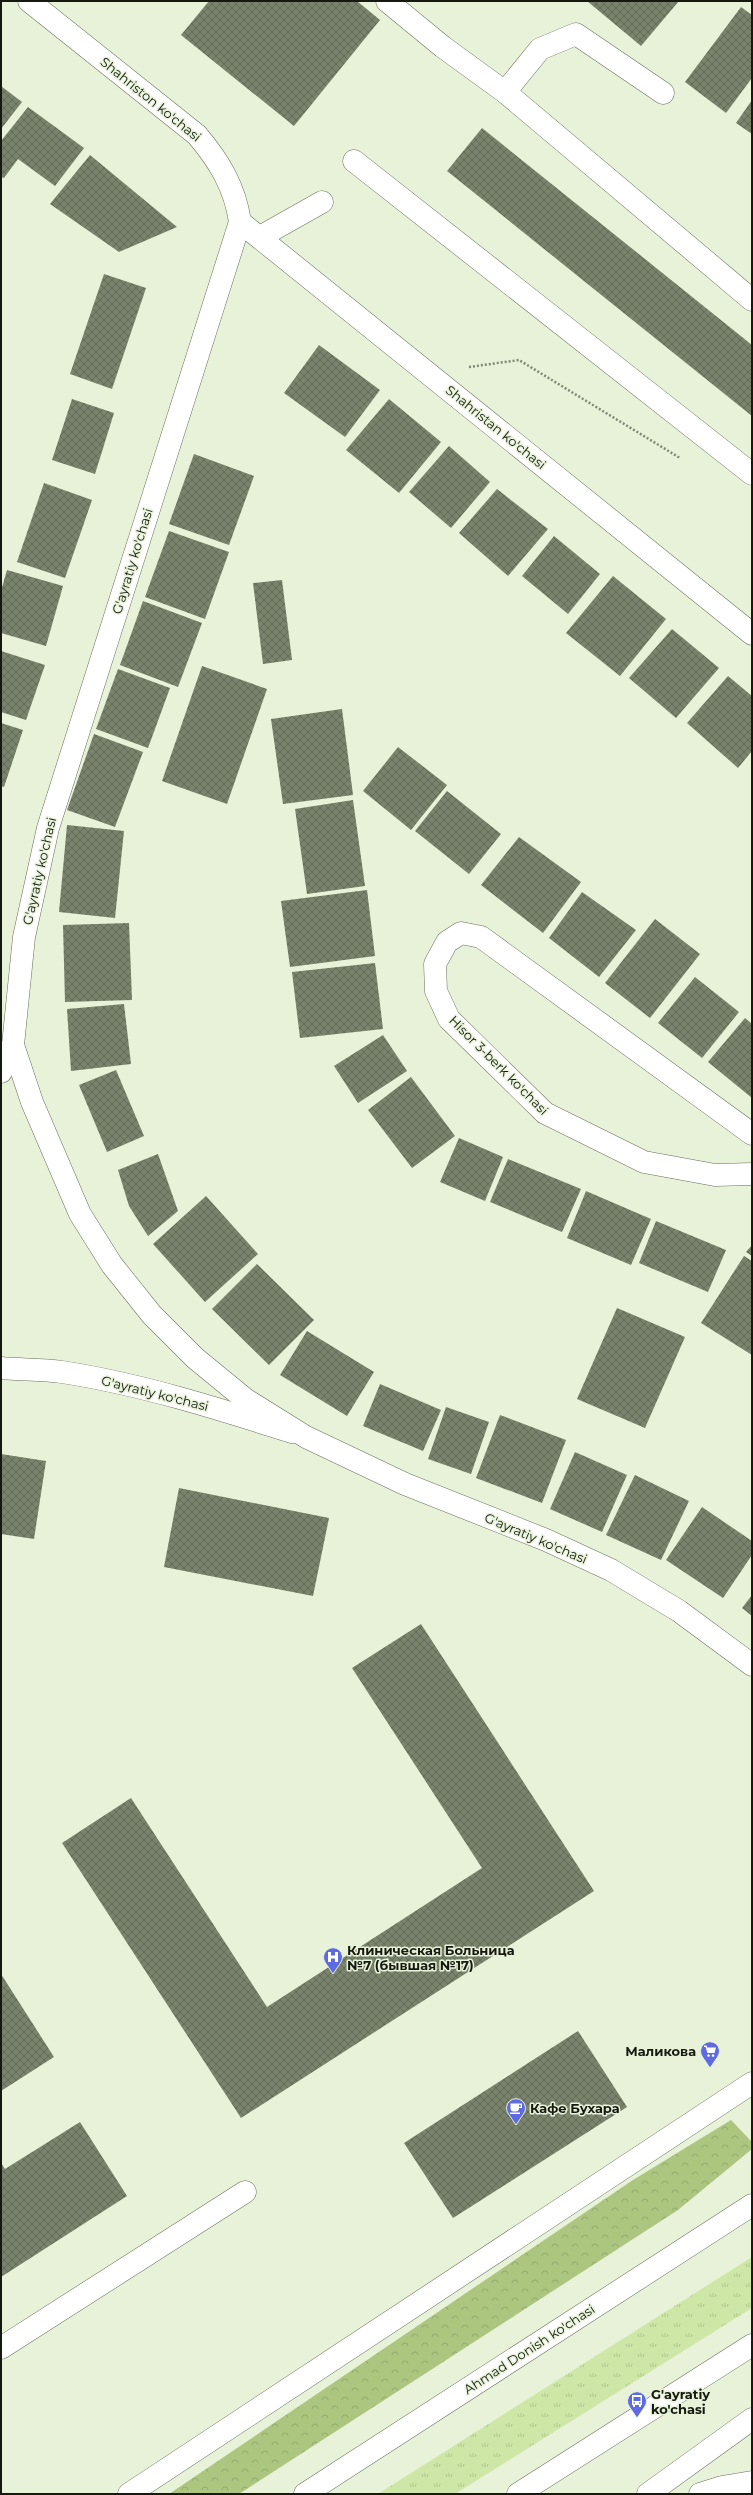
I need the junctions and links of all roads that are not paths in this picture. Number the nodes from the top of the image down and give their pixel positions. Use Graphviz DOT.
graph roads {
  1 [pos="29,1"];
  2 [pos="387,1"];
  3 [pos="505,92"];
  4 [pos="663,93"];
  5 [pos="354,161"];
  6 [pos="322,202"];
  7 [pos="240,222"];
  8 [pos="260,238"];
  9 [pos="752,300"];
  10 [pos="752,474"];
  11 [pos="752,634"];
  12 [pos="14,1045"];
  13 [pos="1,1072"];
  14 [pos="752,1134"];
  15 [pos="752,1174"];
  16 [pos="1,1368"];
  17 [pos="306,1437"];
  18 [pos="752,1665"];
  19 [pos="752,2083"];
  20 [pos="246,2192"];
  21 [pos="752,2204"];
  22 [pos="752,2346"];
  23 [pos="1,2348"];
  24 [pos="752,2419"];
  25 [pos="752,2482"];
  26 [pos="129,2494"];
  27 [pos="305,2494"];
  28 [pos="518,2494"];
  29 [pos="648,2494"];
  30 [pos="700,2494"];
  1 -- 7 [label="main road, Shahriston ko'chasi"];
  2 -- 3 [label="main road"];
  3 -- 4 [label="main road"];
  3 -- 9 [label="main road"];
  5 -- 10 [label="main road"];
  6 -- 8 [label="main road"];
  7 -- 8 [label="main road, Shahristan ko'chasi"];
  7 -- 12 [label="main road, G'ayratiy ko'chasi"];
  8 -- 11 [label="main road, Shahristan ko'chasi"];
  12 -- 13 [label="main road"];
  12 -- 17 [label="main road, G'ayratiy ko'chasi"];
  14 -- 15 [label="main road, Hisor 3-berk ko'chasi"];
  16 -- 17 [label="main road, G'ayratiy ko'chasi"];
  17 -- 18 [label="main road, G'ayratiy ko'chasi"];
  19 -- 26 [label="main road"];
  20 -- 23 [label="main road"];
  21 -- 27 [label="main road, Ahmad Donish ko'chasi"];
  22 -- 28 [label="main road"];
  24 -- 29 [label="main road"];
  25 -- 30 [label="main road"];
}
